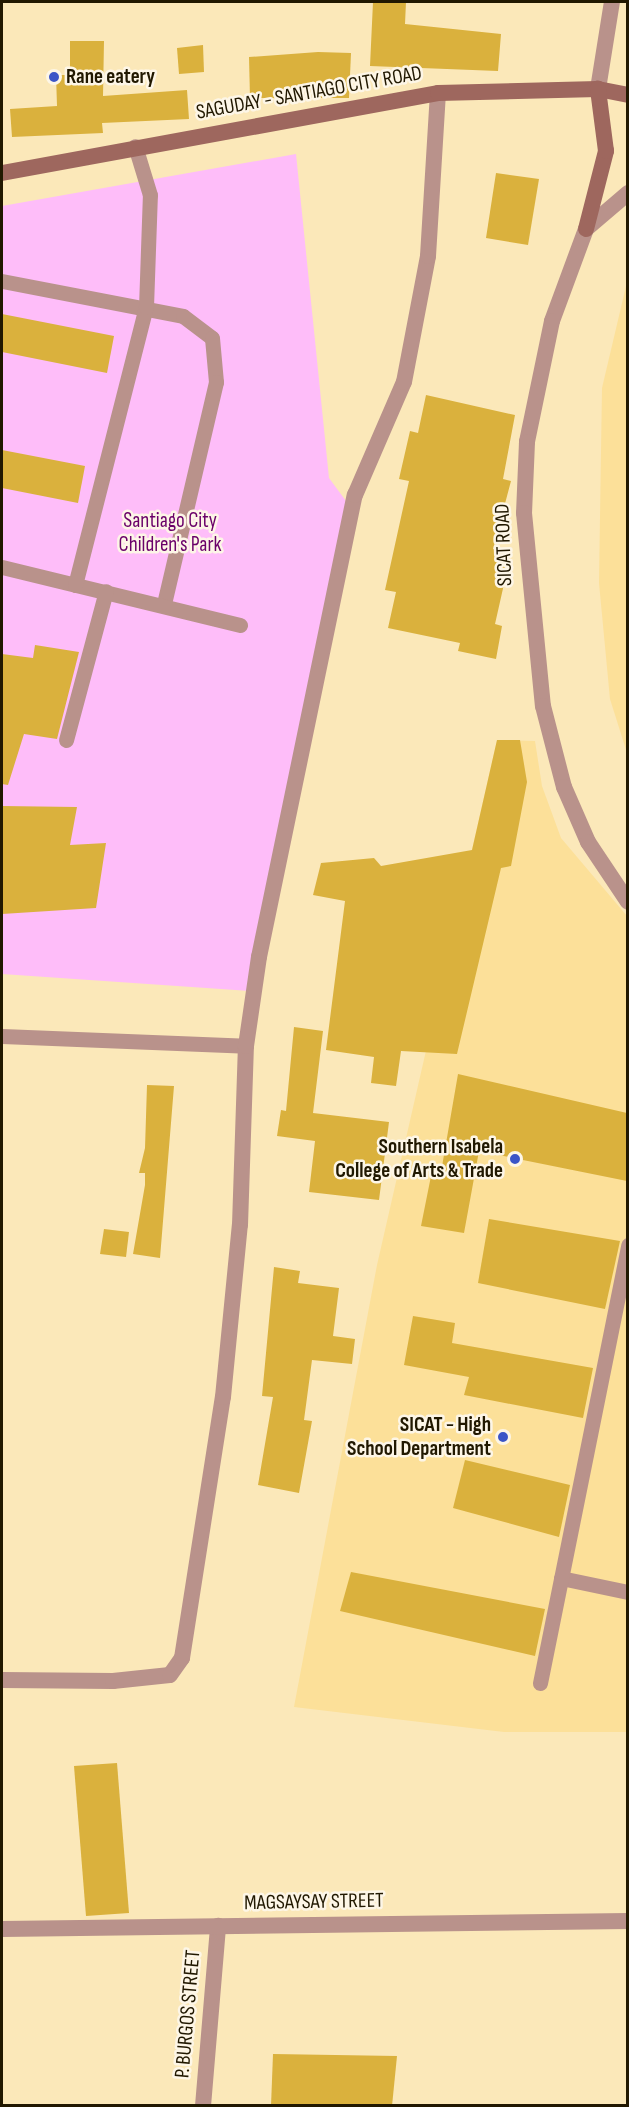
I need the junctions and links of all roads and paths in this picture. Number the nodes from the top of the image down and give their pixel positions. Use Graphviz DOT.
graph roads {
  1 [pos="612,2"];
  2 [pos="598,89"];
  3 [pos="438,93"];
  4 [pos="627,95"];
  5 [pos="135,146"];
  6 [pos="2,172"];
  7 [pos="627,193"];
  8 [pos="586,229"];
  9 [pos="2,281"];
  10 [pos="146,307"];
  11 [pos="2,567"];
  12 [pos="75,585"];
  13 [pos="106,591"];
  14 [pos="164,604"];
  15 [pos="240,625"];
  16 [pos="66,740"];
  17 [pos="627,902"];
  18 [pos="2,1036"];
  19 [pos="246,1046"];
  20 [pos="627,1245"];
  21 [pos="561,1578"];
  22 [pos="627,1592"];
  23 [pos="2,1680"];
  24 [pos="540,1683"];
  25 [pos="627,1921"];
  26 [pos="218,1926"];
  27 [pos="2,1929"];
  28 [pos="203,2106"];
  1 -- 2 [label="street"];
  2 -- 3 [label="main road, SAGUDAY - SANTIAGO CITY ROAD"];
  2 -- 4 [label="main road, SAGUDAY - SANTIAGO CITY ROAD"];
  2 -- 8 [label="main road"];
  3 -- 5 [label="main road, SAGUDAY - SANTIAGO CITY ROAD"];
  3 -- 19 [label="street"];
  5 -- 6 [label="main road, SAGUDAY - SANTIAGO CITY ROAD"];
  5 -- 10 [label="lane"];
  7 -- 8 [label="street"];
  8 -- 17 [label="street, SICAT ROAD"];
  9 -- 10 [label="lane"];
  10 -- 12 [label="lane"];
  10 -- 14 [label="lane"];
  11 -- 12 [label="lane"];
  12 -- 13 [label="lane"];
  13 -- 14 [label="lane"];
  13 -- 16 [label="lane"];
  14 -- 15 [label="lane"];
  18 -- 19 [label="lane"];
  19 -- 23 [label="street"];
  20 -- 21 [label="lane"];
  21 -- 22 [label="lane"];
  21 -- 24 [label="lane"];
  25 -- 26 [label="street, MAGSAYSAY STREET"];
  26 -- 27 [label="street, MAGSAYSAY STREET"];
  26 -- 28 [label="street, P. BURGOS STREET"];
}
